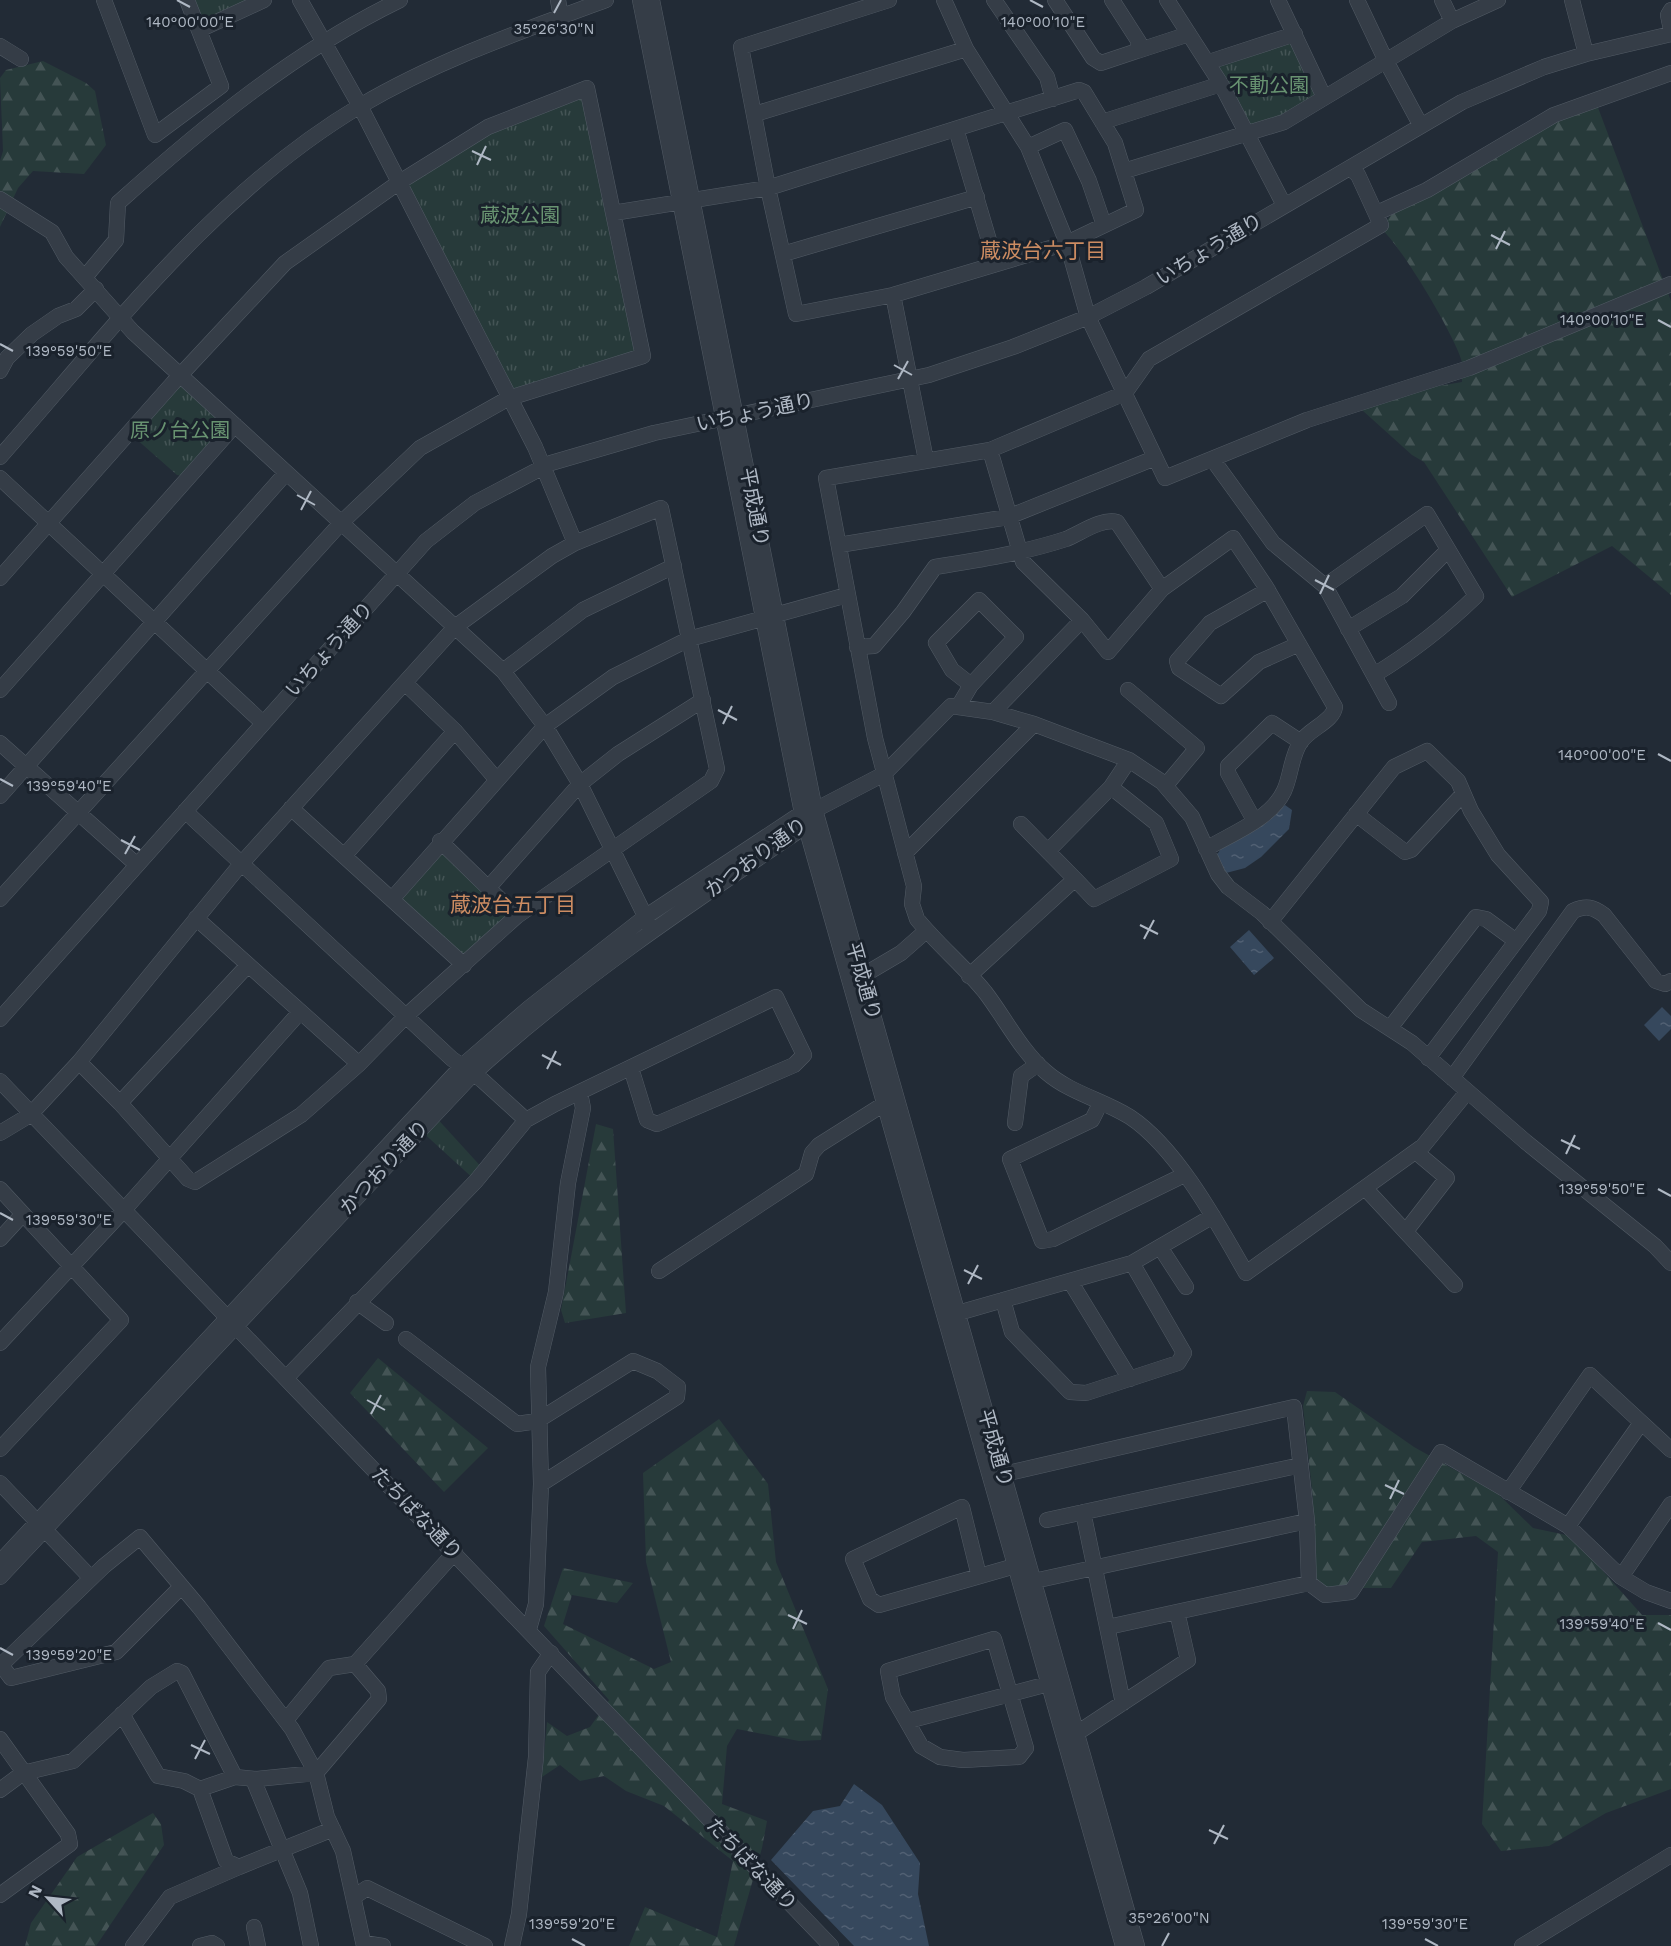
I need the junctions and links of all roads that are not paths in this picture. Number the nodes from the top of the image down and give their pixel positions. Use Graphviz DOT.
graph roads {
  1 [pos="104,0"];
  2 [pos="187,0"];
  3 [pos="264,0"];
  4 [pos="300,0"];
  5 [pos="400,0"];
  6 [pos="558,0"];
  7 [pos="606,0"];
  8 [pos="640,0"];
  9 [pos="652,0"];
  10 [pos="889,0"];
  11 [pos="944,0"];
  12 [pos="994,0"];
  13 [pos="1055,0"];
  14 [pos="1112,0"];
  15 [pos="1167,0"];
  16 [pos="1278,0"];
  17 [pos="1357,0"];
  18 [pos="1442,0"];
  19 [pos="1498,0"];
  20 [pos="1572,0"];
  21 [pos="1671,9"];
  22 [pos="561,17"];
  23 [pos="1452,21"];
  24 [pos="199,30"];
  25 [pos="1671,32"];
  26 [pos="1190,34"];
  27 [pos="1295,34"];
  28 [pos="323,40"];
  29 [pos="0,46"];
  30 [pos="966,49"];
  31 [pos="1137,51"];
  32 [pos="1586,54"];
  33 [pos="21,59"];
  34 [pos="1385,59"];
  35 [pos="1209,62"];
  36 [pos="1671,73"];
  37 [pos="1221,84"];
  38 [pos="1324,97"];
  39 [pos="1053,99"];
  40 [pos="360,106"];
  41 [pos="754,114"];
  42 [pos="1008,114"];
  43 [pos="1102,122"];
  44 [pos="1421,126"];
  45 [pos="957,129"];
  46 [pos="1245,133"];
  47 [pos="1029,147"];
  48 [pos="1350,168"];
  49 [pos="1124,171"];
  50 [pos="398,183"];
  51 [pos="768,188"];
  52 [pos="977,198"];
  53 [pos="0,199"];
  54 [pos="687,199"];
  55 [pos="1284,205"];
  56 [pos="613,213"];
  57 [pos="1377,213"];
  58 [pos="1104,225"];
  59 [pos="1067,243"];
  60 [pos="783,254"];
  61 [pos="996,264"];
  62 [pos="90,283"];
  63 [pos="1671,284"];
  64 [pos="893,295"];
  65 [pos="1088,317"];
  66 [pos="122,320"];
  67 [pos="0,371"];
  68 [pos="179,376"];
  69 [pos="910,379"];
  70 [pos="1125,393"];
  71 [pos="509,398"];
  72 [pos="731,418"];
  73 [pos="235,425"];
  74 [pos="990,450"];
  75 [pos="0,457"];
  76 [pos="1155,458"];
  77 [pos="926,460"];
  78 [pos="1213,460"];
  79 [pos="543,466"];
  80 [pos="286,473"];
  81 [pos="0,478"];
  82 [pos="1008,517"];
  83 [pos="49,522"];
  84 [pos="341,523"];
  85 [pos="575,543"];
  86 [pos="839,545"];
  87 [pos="1448,550"];
  88 [pos="1020,552"];
  89 [pos="674,566"];
  90 [pos="396,574"];
  91 [pos="102,575"];
  92 [pos="0,578"];
  93 [pos="1325,586"];
  94 [pos="1162,589"];
  95 [pos="1268,590"];
  96 [pos="847,595"];
  97 [pos="770,616"];
  98 [pos="1082,620"];
  99 [pos="153,622"];
  100 [pos="455,627"];
  101 [pos="1348,629"];
  102 [pos="688,639"];
  103 [pos="1299,644"];
  104 [pos="857,647"];
  105 [pos="504,671"];
  106 [pos="207,672"];
  107 [pos="1374,675"];
  108 [pos="405,683"];
  109 [pos="971,685"];
  110 [pos="0,690"];
  111 [pos="1128,690"];
  112 [pos="703,700"];
  113 [pos="1389,703"];
  114 [pos="958,707"];
  115 [pos="993,712"];
  116 [pos="263,723"];
  117 [pos="1034,724"];
  118 [pos="545,726"];
  119 [pos="455,732"];
  120 [pos="1301,742"];
  121 [pos="0,743"];
  122 [pos="1129,760"];
  123 [pos="27,765"];
  124 [pos="884,774"];
  125 [pos="497,780"];
  126 [pos="580,784"];
  127 [pos="1166,785"];
  128 [pos="1111,788"];
  129 [pos="1464,794"];
  130 [pos="0,796"];
  131 [pos="291,808"];
  132 [pos="185,811"];
  133 [pos="79,812"];
  134 [pos="1356,814"];
  135 [pos="808,816"];
  136 [pos="1254,820"];
  137 [pos="1022,824"];
  138 [pos="440,841"];
  139 [pos="1206,849"];
  140 [pos="613,850"];
  141 [pos="1048,851"];
  142 [pos="905,853"];
  143 [pos="344,856"];
  144 [pos="241,864"];
  145 [pos="137,865"];
  146 [pos="1075,879"];
  147 [pos="489,887"];
  148 [pos="0,898"];
  149 [pos="392,899"];
  150 [pos="517,916"];
  151 [pos="196,918"];
  152 [pos="1270,921"];
  153 [pos="648,923"];
  154 [pos="926,931"];
  155 [pos="1516,941"];
  156 [pos="248,965"];
  157 [pos="464,965"];
  158 [pos="862,976"];
  159 [pos="969,976"];
  160 [pos="1671,981"];
  161 [pos="300,1012"];
  162 [pos="407,1015"];
  163 [pos="0,1019"];
  164 [pos="1390,1028"];
  165 [pos="1428,1058"];
  166 [pos="79,1062"];
  167 [pos="359,1064"];
  168 [pos="1038,1064"];
  169 [pos="631,1068"];
  170 [pos="467,1070"];
  171 [pos="1452,1078"];
  172 [pos="0,1081"];
  173 [pos="1467,1092"];
  174 [pos="580,1093"];
  175 [pos="120,1103"];
  176 [pos="884,1104"];
  177 [pos="1100,1104"];
  178 [pos="30,1115"];
  179 [pos="526,1120"];
  180 [pos="1015,1123"];
  181 [pos="0,1133"];
  182 [pos="1416,1152"];
  183 [pos="169,1159"];
  184 [pos="1184,1175"];
  185 [pos="1365,1188"];
  186 [pos="0,1189"];
  187 [pos="123,1210"];
  188 [pos="23,1215"];
  189 [pos="1213,1216"];
  190 [pos="1406,1231"];
  191 [pos="0,1239"];
  192 [pos="1160,1247"];
  193 [pos="1132,1263"];
  194 [pos="1671,1263"];
  195 [pos="70,1266"];
  196 [pos="659,1271"];
  197 [pos="1070,1281"];
  198 [pos="1455,1285"];
  199 [pos="1186,1287"];
  200 [pos="1003,1300"];
  201 [pos="357,1302"];
  202 [pos="958,1313"];
  203 [pos="231,1322"];
  204 [pos="386,1323"];
  205 [pos="406,1339"];
  206 [pos="0,1343"];
  207 [pos="286,1377"];
  208 [pos="1130,1379"];
  209 [pos="537,1421"];
  210 [pos="1641,1423"];
  211 [pos="0,1449"];
  212 [pos="1671,1450"];
  213 [pos="1300,1465"];
  214 [pos="1004,1474"];
  215 [pos="0,1483"];
  216 [pos="541,1484"];
  217 [pos="1508,1492"];
  218 [pos="1671,1504"];
  219 [pos="1083,1512"];
  220 [pos="1047,1520"];
  221 [pos="1307,1521"];
  222 [pos="40,1526"];
  223 [pos="1568,1526"];
  224 [pos="455,1552"];
  225 [pos="0,1562"];
  226 [pos="1015,1566"];
  227 [pos="1095,1567"];
  228 [pos="979,1576"];
  229 [pos="0,1577"];
  230 [pos="1621,1577"];
  231 [pos="91,1578"];
  232 [pos="1034,1581"];
  233 [pos="1309,1582"];
  234 [pos="181,1587"];
  235 [pos="1671,1600"];
  236 [pos="1177,1612"];
  237 [pos="1108,1627"];
  238 [pos="529,1629"];
  239 [pos="551,1653"];
  240 [pos="355,1664"];
  241 [pos="0,1666"];
  242 [pos="1048,1684"];
  243 [pos="1010,1694"];
  244 [pos="1123,1703"];
  245 [pos="122,1714"];
  246 [pos="285,1720"];
  247 [pos="908,1721"];
  248 [pos="1077,1733"];
  249 [pos="0,1739"];
  250 [pos="23,1773"];
  251 [pos="316,1773"];
  252 [pos="235,1777"];
  253 [pos="253,1779"];
  254 [pos="200,1789"];
  255 [pos="0,1790"];
  256 [pos="333,1829"];
  257 [pos="281,1850"];
  258 [pos="1670,1858"];
  259 [pos="239,1867"];
  260 [pos="0,1895"];
  261 [pos="354,1897"];
  262 [pos="255,1927"];
  263 [pos="364,1945"];
  264 [pos="133,1946"];
  265 [pos="200,1946"];
  266 [pos="217,1946"];
  267 [pos="258,1946"];
  268 [pos="310,1946"];
  269 [pos="383,1946"];
  270 [pos="485,1946"];
  271 [pos="512,1946"];
  272 [pos="831,1946"];
  273 [pos="1123,1946"];
  274 [pos="1137,1946"];
  275 [pos="1522,1946"];
  1 -- 24 [label="street"];
  2 -- 24 [label="street"];
  3 -- 24 [label="street"];
  4 -- 28 [label="street"];
  5 -- 28 [label="street"];
  6 -- 22 [label="street"];
  7 -- 22 [label="street"];
  8 -- 54 [label="street, 平成通り"];
  9 -- 54 [label="street, 平成通り"];
  10 -- 41 [label="street"];
  11 -- 30 [label="street"];
  12 -- 39 [label="street"];
  13 -- 31 [label="street"];
  14 -- 31 [label="street"];
  15 -- 26 [label="street"];
  16 -- 27 [label="street"];
  17 -- 34 [label="street"];
  18 -- 23 [label="street"];
  19 -- 23 [label="street"];
  20 -- 32 [label="street"];
  21 -- 25 [label="street"];
  22 -- 40 [label="street"];
  23 -- 34 [label="street"];
  25 -- 32 [label="street, いちょう通り"];
  26 -- 31 [label="street"];
  26 -- 35 [label="street"];
  27 -- 35 [label="street"];
  27 -- 38 [label="street"];
  28 -- 40 [label="street"];
  28 -- 62 [label="street"];
  29 -- 33 [label="street"];
  30 -- 41 [label="street"];
  30 -- 42 [label="street"];
  32 -- 44 [label="street, いちょう通り"];
  34 -- 38 [label="street"];
  34 -- 44 [label="street"];
  35 -- 37 [label="street"];
  36 -- 57 [label="street"];
  37 -- 43 [label="street"];
  37 -- 46 [label="street"];
  38 -- 46 [label="street"];
  39 -- 42 [label="street"];
  39 -- 43 [label="street"];
  40 -- 50 [label="street"];
  40 -- 66 [label="street"];
  41 -- 51 [label="street"];
  42 -- 45 [label="street"];
  42 -- 47 [label="street"];
  43 -- 49 [label="street"];
  44 -- 48 [label="street, いちょう通り"];
  45 -- 51 [label="street"];
  45 -- 52 [label="street"];
  46 -- 49 [label="street"];
  46 -- 55 [label="street"];
  47 -- 58 [label="street"];
  47 -- 59 [label="street"];
  48 -- 55 [label="street, いちょう通り"];
  48 -- 57 [label="street"];
  49 -- 58 [label="street"];
  50 -- 56 [label="street"];
  50 -- 68 [label="street"];
  50 -- 71 [label="street"];
  51 -- 54 [label="street"];
  51 -- 60 [label="street"];
  52 -- 60 [label="street"];
  52 -- 61 [label="street"];
  53 -- 62 [label="street"];
  54 -- 56 [label="street"];
  54 -- 72 [label="street, 平成通り"];
  55 -- 65 [label="street, いちょう通り"];
  56 -- 71 [label="street"];
  57 -- 70 [label="street"];
  58 -- 59 [label="street"];
  59 -- 61 [label="street"];
  59 -- 65 [label="street"];
  60 -- 64 [label="street"];
  61 -- 64 [label="street"];
  62 -- 66 [label="street"];
  62 -- 67 [label="street"];
  63 -- 78 [label="street"];
  64 -- 69 [label="street"];
  65 -- 69 [label="street, いちょう通り"];
  65 -- 70 [label="street"];
  66 -- 68 [label="street"];
  66 -- 75 [label="street"];
  68 -- 73 [label="street"];
  68 -- 83 [label="street"];
  69 -- 72 [label="street, いちょう通り"];
  69 -- 77 [label="street"];
  70 -- 74 [label="street"];
  70 -- 76 [label="street"];
  71 -- 79 [label="street"];
  71 -- 84 [label="street"];
  72 -- 79 [label="street, いちょう通り"];
  72 -- 97 [label="street, 平成通り"];
  73 -- 80 [label="street"];
  73 -- 91 [label="street"];
  74 -- 77 [label="street"];
  74 -- 82 [label="street"];
  76 -- 78 [label="street"];
  76 -- 82 [label="street"];
  77 -- 86 [label="street"];
  78 -- 93 [label="street"];
  79 -- 85 [label="street"];
  79 -- 90 [label="street, いちょう通り"];
  80 -- 84 [label="street"];
  80 -- 99 [label="street"];
  81 -- 83 [label="street"];
  82 -- 86 [label="street"];
  82 -- 88 [label="street"];
  83 -- 91 [label="street"];
  83 -- 92 [label="street"];
  84 -- 90 [label="street"];
  84 -- 106 [label="street"];
  85 -- 89 [label="street"];
  85 -- 100 [label="street"];
  86 -- 96 [label="street"];
  87 -- 93 [label="street"];
  87 -- 101 [label="street"];
  87 -- 107 [label="street"];
  88 -- 94 [label="street"];
  88 -- 98 [label="street"];
  88 -- 104 [label="street"];
  89 -- 102 [label="street"];
  89 -- 105 [label="street"];
  90 -- 100 [label="street"];
  90 -- 116 [label="street, いちょう通り"];
  91 -- 99 [label="street"];
  91 -- 110 [label="street"];
  93 -- 101 [label="street"];
  94 -- 95 [label="street"];
  94 -- 98 [label="street"];
  95 -- 103 [label="street"];
  95 -- 103 [label="street"];
  96 -- 97 [label="street"];
  96 -- 104 [label="street"];
  97 -- 102 [label="street"];
  97 -- 135 [label="street, 平成通り"];
  98 -- 115 [label="street"];
  99 -- 106 [label="street"];
  99 -- 123 [label="street"];
  100 -- 105 [label="street"];
  100 -- 108 [label="street"];
  101 -- 107 [label="street"];
  102 -- 112 [label="street"];
  102 -- 118 [label="street"];
  103 -- 120 [label="street"];
  104 -- 124 [label="street"];
  105 -- 118 [label="street"];
  106 -- 116 [label="street"];
  106 -- 133 [label="street"];
  107 -- 113 [label="street"];
  108 -- 119 [label="street"];
  108 -- 131 [label="street"];
  109 -- 109 [label="street"];
  109 -- 114 [label="street"];
  111 -- 127 [label="street"];
  112 -- 126 [label="street"];
  112 -- 140 [label="street"];
  114 -- 115 [label="street"];
  114 -- 124 [label="street, かつおり通り"];
  115 -- 117 [label="street"];
  116 -- 132 [label="street, いちょう通り"];
  117 -- 122 [label="street"];
  117 -- 142 [label="street"];
  118 -- 125 [label="street"];
  118 -- 126 [label="street"];
  119 -- 125 [label="street"];
  119 -- 143 [label="street"];
  120 -- 136 [label="street"];
  120 -- 136 [label="street"];
  121 -- 123 [label="street"];
  122 -- 127 [label="street"];
  122 -- 128 [label="street"];
  123 -- 130 [label="street"];
  123 -- 133 [label="street"];
  124 -- 135 [label="street, かつおり通り"];
  124 -- 142 [label="street"];
  125 -- 138 [label="street"];
  126 -- 140 [label="street"];
  126 -- 147 [label="street"];
  127 -- 139 [label="street"];
  128 -- 141 [label="street"];
  128 -- 146 [label="street"];
  129 -- 134 [label="street"];
  129 -- 134 [label="street"];
  129 -- 155 [label="street"];
  131 -- 143 [label="street"];
  131 -- 144 [label="street"];
  132 -- 144 [label="street"];
  132 -- 145 [label="street, いちょう通り"];
  133 -- 145 [label="street"];
  133 -- 148 [label="street"];
  134 -- 152 [label="street"];
  135 -- 153 [label="street, かつおり通り"];
  135 -- 158 [label="street, 平成通り"];
  135 -- 176 [label="street, 平成通り"];
  136 -- 139 [label="street"];
  137 -- 141 [label="street"];
  138 -- 147 [label="street"];
  138 -- 149 [label="street"];
  139 -- 152 [label="street"];
  140 -- 150 [label="street"];
  140 -- 153 [label="street"];
  141 -- 146 [label="street"];
  142 -- 154 [label="street"];
  143 -- 149 [label="street"];
  144 -- 151 [label="street"];
  144 -- 162 [label="street"];
  145 -- 163 [label="street, いちょう通り"];
  146 -- 159 [label="street"];
  147 -- 150 [label="street"];
  149 -- 157 [label="street"];
  150 -- 157 [label="street"];
  151 -- 156 [label="street"];
  151 -- 166 [label="street"];
  152 -- 164 [label="street"];
  153 -- 170 [label="street, かつおり通り"];
  154 -- 158 [label="street"];
  154 -- 159 [label="street"];
  155 -- 164 [label="street"];
  155 -- 165 [label="street"];
  156 -- 161 [label="street"];
  156 -- 175 [label="street"];
  157 -- 162 [label="street"];
  158 -- 202 [label="street, 平成通り"];
  159 -- 168 [label="street"];
  160 -- 171 [label="street"];
  161 -- 167 [label="street"];
  161 -- 183 [label="street"];
  162 -- 167 [label="street"];
  162 -- 170 [label="street"];
  164 -- 165 [label="street"];
  165 -- 171 [label="street"];
  166 -- 175 [label="street"];
  166 -- 178 [label="street"];
  167 -- 183 [label="street"];
  168 -- 177 [label="street"];
  168 -- 180 [label="street"];
  169 -- 169 [label="street"];
  169 -- 174 [label="street"];
  170 -- 179 [label="street"];
  170 -- 203 [label="street, かつおり通り"];
  171 -- 173 [label="street"];
  172 -- 178 [label="street, たちばな通り"];
  173 -- 182 [label="street"];
  173 -- 194 [label="street"];
  174 -- 179 [label="street"];
  174 -- 209 [label="street"];
  175 -- 183 [label="street"];
  176 -- 196 [label="street"];
  176 -- 226 [label="street, 平成通り"];
  177 -- 184 [label="street"];
  177 -- 184 [label="street"];
  178 -- 181 [label="street"];
  178 -- 187 [label="street, たちばな通り"];
  179 -- 201 [label="street"];
  182 -- 185 [label="street"];
  182 -- 190 [label="street"];
  183 -- 187 [label="street"];
  184 -- 189 [label="street"];
  185 -- 189 [label="street"];
  185 -- 190 [label="street"];
  186 -- 188 [label="street"];
  187 -- 195 [label="street"];
  187 -- 203 [label="street, たちばな通り"];
  188 -- 191 [label="street"];
  188 -- 195 [label="street"];
  189 -- 192 [label="street"];
  190 -- 198 [label="street"];
  192 -- 193 [label="street"];
  192 -- 199 [label="street"];
  193 -- 197 [label="street"];
  193 -- 208 [label="street"];
  195 -- 206 [label="street"];
  195 -- 211 [label="street"];
  197 -- 200 [label="street"];
  197 -- 208 [label="street"];
  200 -- 202 [label="street"];
  200 -- 208 [label="street"];
  201 -- 204 [label="street"];
  201 -- 207 [label="street"];
  202 -- 214 [label="street, 平成通り"];
  203 -- 207 [label="street, たちばな通り"];
  203 -- 222 [label="street, かつおり通り"];
  205 -- 209 [label="street"];
  207 -- 224 [label="street, たちばな通り"];
  209 -- 216 [label="street"];
  209 -- 216 [label="street"];
  210 -- 212 [label="street"];
  210 -- 217 [label="street"];
  210 -- 223 [label="street"];
  213 -- 214 [label="street"];
  213 -- 219 [label="street"];
  213 -- 221 [label="street"];
  214 -- 232 [label="street, 平成通り"];
  215 -- 222 [label="street"];
  216 -- 238 [label="street"];
  217 -- 223 [label="street"];
  217 -- 233 [label="street"];
  218 -- 230 [label="street"];
  219 -- 220 [label="street"];
  219 -- 227 [label="street"];
  221 -- 227 [label="street"];
  221 -- 233 [label="street"];
  222 -- 225 [label="street, かつおり通り"];
  222 -- 229 [label="street, かつおり通り"];
  222 -- 231 [label="street"];
  223 -- 230 [label="street"];
  224 -- 238 [label="street, たちばな通り"];
  224 -- 240 [label="street"];
  226 -- 228 [label="street"];
  226 -- 242 [label="street, 平成通り"];
  227 -- 232 [label="street"];
  227 -- 237 [label="street"];
  228 -- 228 [label="street"];
  230 -- 235 [label="street"];
  231 -- 234 [label="street"];
  231 -- 241 [label="street"];
  232 -- 248 [label="street, 平成通り"];
  233 -- 236 [label="street"];
  234 -- 241 [label="street"];
  234 -- 246 [label="street"];
  236 -- 237 [label="street"];
  236 -- 244 [label="street"];
  237 -- 244 [label="street"];
  238 -- 239 [label="street, たちばな通り"];
  239 -- 271 [label="street"];
  239 -- 272 [label="street, たちばな通り"];
  240 -- 246 [label="street"];
  240 -- 251 [label="street"];
  242 -- 243 [label="street"];
  242 -- 273 [label="street, 平成通り"];
  243 -- 247 [label="street"];
  243 -- 247 [label="street"];
  243 -- 247 [label="street"];
  244 -- 248 [label="street"];
  245 -- 250 [label="street"];
  245 -- 252 [label="street"];
  245 -- 254 [label="street"];
  246 -- 251 [label="street"];
  248 -- 274 [label="street, 平成通り"];
  249 -- 250 [label="street"];
  250 -- 255 [label="street"];
  250 -- 260 [label="street"];
  251 -- 253 [label="street"];
  251 -- 256 [label="street"];
  252 -- 253 [label="street"];
  252 -- 254 [label="street"];
  253 -- 257 [label="street"];
  254 -- 259 [label="street"];
  256 -- 257 [label="street"];
  256 -- 261 [label="street"];
  257 -- 259 [label="street"];
  257 -- 268 [label="street"];
  258 -- 275 [label="street"];
  259 -- 264 [label="street"];
  261 -- 263 [label="street"];
  261 -- 270 [label="street"];
  262 -- 267 [label="street"];
  263 -- 269 [label="street"];
  265 -- 266 [label="street"];
}
